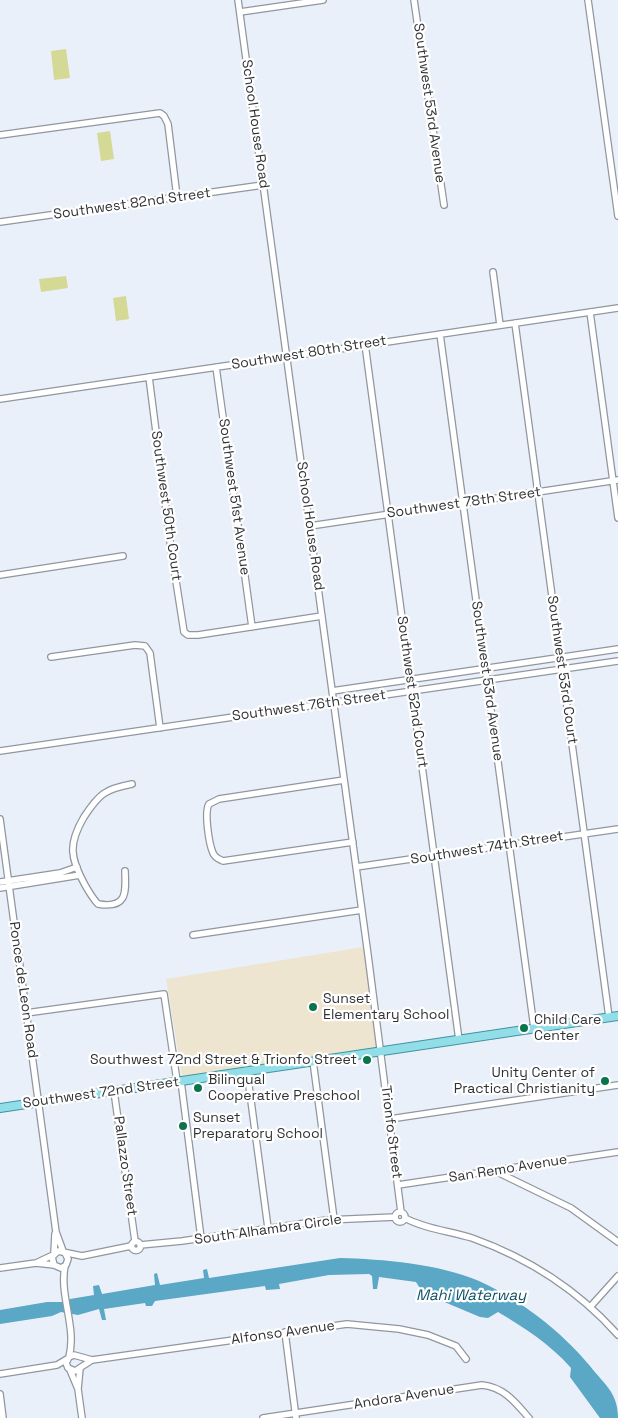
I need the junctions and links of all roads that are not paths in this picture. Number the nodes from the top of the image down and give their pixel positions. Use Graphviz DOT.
graph roads {
  1 [pos="238,0"];
  2 [pos="323,0"];
  3 [pos="414,0"];
  4 [pos="588,0"];
  5 [pos="240,12"];
  6 [pos="0,135"];
  7 [pos="263,185"];
  8 [pos="177,197"];
  9 [pos="444,205"];
  10 [pos="618,216"];
  11 [pos="0,222"];
  12 [pos="493,272"];
  13 [pos="618,308"];
  14 [pos="590,312"];
  15 [pos="515,323"];
  16 [pos="500,325"];
  17 [pos="440,334"];
  18 [pos="365,344"];
  19 [pos="287,356"];
  20 [pos="216,367"];
  21 [pos="148,377"];
  22 [pos="0,399"];
  23 [pos="616,480"];
  24 [pos="538,492"];
  25 [pos="463,503"];
  26 [pos="388,514"];
  27 [pos="618,518"];
  28 [pos="310,526"];
  29 [pos="123,556"];
  30 [pos="0,575"];
  31 [pos="322,616"];
  32 [pos="252,627"];
  33 [pos="618,649"];
  34 [pos="51,657"];
  35 [pos="560,657"];
  36 [pos="618,661"];
  37 [pos="486,668"];
  38 [pos="562,669"];
  39 [pos="410,679"];
  40 [pos="487,680"];
  41 [pos="332,691"];
  42 [pos="412,692"];
  43 [pos="334,702"];
  44 [pos="160,728"];
  45 [pos="0,751"];
  46 [pos="344,780"];
  47 [pos="132,784"];
  48 [pos="0,819"];
  49 [pos="618,828"];
  50 [pos="584,834"];
  51 [pos="353,842"];
  52 [pos="509,845"];
  53 [pos="434,857"];
  54 [pos="77,867"];
  55 [pos="356,867"];
  56 [pos="125,871"];
  57 [pos="80,875"];
  58 [pos="56,876"];
  59 [pos="27,877"];
  60 [pos="40,878"];
  61 [pos="0,882"];
  62 [pos="9,883"];
  63 [pos="28,884"];
  64 [pos="0,888"];
  65 [pos="362,910"];
  66 [pos="193,935"];
  67 [pos="26,1012"];
  68 [pos="618,1016"];
  69 [pos="609,1017"];
  70 [pos="534,1028"];
  71 [pos="459,1040"];
  72 [pos="381,1051"];
  73 [pos="313,1061"];
  74 [pos="247,1071"];
  75 [pos="179,1081"];
  76 [pos="618,1085"];
  77 [pos="114,1091"];
  78 [pos="38,1102"];
  79 [pos="0,1108"];
  80 [pos="390,1119"];
  81 [pos="615,1153"];
  82 [pos="618,1158"];
  83 [pos="495,1171"];
  84 [pos="398,1186"];
  85 [pos="401,1212"];
  86 [pos="395,1218"];
  87 [pos="405,1218"];
  88 [pos="334,1219"];
  89 [pos="268,1228"];
  90 [pos="56,1232"];
  91 [pos="201,1238"];
  92 [pos="618,1242"];
  93 [pos="136,1244"];
  94 [pos="64,1252"];
  95 [pos="53,1254"];
  96 [pos="82,1256"];
  97 [pos="36,1263"];
  98 [pos="66,1265"];
  99 [pos="55,1266"];
  100 [pos="0,1268"];
  101 [pos="618,1276"];
  102 [pos="63,1282"];
  103 [pos="591,1306"];
  104 [pos="285,1332"];
  105 [pos="618,1335"];
  106 [pos="71,1344"];
  107 [pos="78,1357"];
  108 [pos="68,1358"];
  109 [pos="466,1359"];
  110 [pos="92,1360"];
  111 [pos="57,1365"];
  112 [pos="81,1368"];
  113 [pos="69,1369"];
  114 [pos="0,1374"];
  115 [pos="78,1389"];
  116 [pos="0,1394"];
  117 [pos="296,1416"];
  118 [pos="3,1418"];
  119 [pos="82,1418"];
  120 [pos="263,1418"];
  121 [pos="529,1418"];
  1 -- 5 [label="street, School House Road"];
  2 -- 5 [label="street"];
  3 -- 9 [label="street, Southwest 53rd Avenue"];
  4 -- 10 [label="street"];
  5 -- 7 [label="street, School House Road"];
  6 -- 8 [label="street"];
  7 -- 8 [label="street, Southwest 82nd Street"];
  7 -- 19 [label="street, School House Road"];
  8 -- 11 [label="street, Southwest 82nd Street"];
  12 -- 16 [label="street"];
  13 -- 14 [label="street, Southwest 80th Street"];
  14 -- 15 [label="street, Southwest 80th Street"];
  14 -- 23 [label="street"];
  15 -- 16 [label="street, Southwest 80th Street"];
  15 -- 24 [label="street, Southwest 53rd Court"];
  16 -- 17 [label="street, Southwest 80th Street"];
  17 -- 18 [label="street, Southwest 80th Street"];
  17 -- 25 [label="street, Southwest 53rd Avenue"];
  18 -- 19 [label="street, Southwest 80th Street"];
  18 -- 26 [label="street, Southwest 52nd Court"];
  19 -- 20 [label="street, Southwest 80th Street"];
  19 -- 28 [label="street, School House Road"];
  20 -- 21 [label="street, Southwest 80th Street"];
  20 -- 32 [label="street, Southwest 51st Avenue"];
  21 -- 22 [label="street, Southwest 80th Street"];
  21 -- 32 [label="street, Southwest 50th Court"];
  23 -- 24 [label="street, Southwest 78th Street"];
  23 -- 27 [label="street"];
  24 -- 25 [label="street, Southwest 78th Street"];
  24 -- 35 [label="street, Southwest 53rd Court"];
  25 -- 26 [label="street, Southwest 78th Street"];
  25 -- 37 [label="street, Southwest 53rd Avenue"];
  26 -- 28 [label="street, Southwest 78th Street"];
  26 -- 39 [label="street, Southwest 52nd Court"];
  28 -- 31 [label="street, School House Road"];
  29 -- 30 [label="street"];
  31 -- 32 [label="street"];
  31 -- 41 [label="street, School House Road"];
  33 -- 35 [label="street, Southwest 76th Street"];
  34 -- 44 [label="street"];
  35 -- 37 [label="street, Southwest 76th Street"];
  35 -- 38 [label="street, Southwest 53rd Court"];
  36 -- 38 [label="street, Southwest 76th Street"];
  37 -- 39 [label="street, Southwest 76th Street"];
  37 -- 40 [label="street, Southwest 53rd Avenue"];
  38 -- 40 [label="street, Southwest 76th Street"];
  38 -- 50 [label="street, Southwest 53rd Court"];
  39 -- 41 [label="street, Southwest 76th Street"];
  39 -- 42 [label="street, Southwest 52nd Court"];
  40 -- 42 [label="street, Southwest 76th Street"];
  40 -- 52 [label="street, Southwest 53rd Avenue"];
  41 -- 43 [label="street, School House Road"];
  42 -- 43 [label="street, Southwest 76th Street"];
  42 -- 53 [label="street, Southwest 52nd Court"];
  43 -- 44 [label="street, Southwest 76th Street"];
  43 -- 46 [label="street, School House Road"];
  44 -- 45 [label="street, Southwest 76th Street"];
  46 -- 51 [label="street, School House Road"];
  46 -- 51 [label="street"];
  47 -- 54 [label="street"];
  48 -- 62 [label="street, Ponce de Leon Road"];
  49 -- 50 [label="street, Southwest 74th Street"];
  50 -- 52 [label="street, Southwest 74th Street"];
  50 -- 69 [label="street, Southwest 53rd Court"];
  51 -- 55 [label="street, School House Road"];
  52 -- 53 [label="street, Southwest 74th Street"];
  52 -- 70 [label="street, Southwest 53rd Avenue"];
  53 -- 55 [label="street, Southwest 74th Street"];
  53 -- 71 [label="street, Southwest 52nd Court"];
  54 -- 57 [label="street"];
  54 -- 58 [label="street"];
  55 -- 65 [label="street, School House Road"];
  56 -- 57 [label="street"];
  57 -- 58 [label="street"];
  58 -- 60 [label="street"];
  59 -- 60 [label="street"];
  59 -- 62 [label="street"];
  59 -- 63 [label="street"];
  60 -- 63 [label="street"];
  61 -- 62 [label="street"];
  62 -- 63 [label="street"];
  62 -- 64 [label="street"];
  62 -- 67 [label="street, Ponce de Leon Road"];
  65 -- 66 [label="street"];
  65 -- 72 [label="street, School House Road"];
  67 -- 75 [label="street"];
  67 -- 78 [label="street, Ponce de Leon Road"];
  68 -- 69 [label="main road, Southwest 72nd Street"];
  69 -- 70 [label="main road, Southwest 72nd Street"];
  70 -- 71 [label="main road, Southwest 72nd Street"];
  71 -- 72 [label="main road, Southwest 72nd Street"];
  72 -- 73 [label="main road, Southwest 72nd Street"];
  72 -- 80 [label="street, Trionfo Street"];
  73 -- 74 [label="main road, Southwest 72nd Street"];
  73 -- 88 [label="street"];
  74 -- 75 [label="main road, Southwest 72nd Street"];
  74 -- 89 [label="street"];
  75 -- 77 [label="main road, Southwest 72nd Street"];
  75 -- 91 [label="street"];
  76 -- 80 [label="street"];
  77 -- 78 [label="main road, Southwest 72nd Street"];
  77 -- 93 [label="street, Pallazzo Street"];
  78 -- 79 [label="main road, Southwest 72nd Street"];
  78 -- 90 [label="street, Ponce de Leon Road"];
  80 -- 84 [label="street, Trionfo Street"];
  81 -- 82 [label="street"];
  81 -- 83 [label="street, San Remo Avenue"];
  83 -- 84 [label="street, San Remo Avenue"];
  83 -- 92 [label="street"];
  84 -- 85 [label="street, Trionfo Street"];
  85 -- 86 [label="street"];
  85 -- 87 [label="street"];
  86 -- 87 [label="street, South Alhambra Circle"];
  86 -- 88 [label="street, South Alhambra Circle"];
  87 -- 103 [label="street"];
  88 -- 89 [label="street, South Alhambra Circle"];
  89 -- 91 [label="street, South Alhambra Circle"];
  90 -- 94 [label="street"];
  90 -- 95 [label="street"];
  91 -- 93 [label="street, South Alhambra Circle"];
  93 -- 96 [label="street, South Alhambra Circle"];
  94 -- 95 [label="street"];
  94 -- 96 [label="street, South Alhambra Circle"];
  94 -- 98 [label="street"];
  95 -- 97 [label="street"];
  95 -- 99 [label="street"];
  96 -- 98 [label="street, South Alhambra Circle"];
  97 -- 99 [label="street"];
  97 -- 100 [label="street"];
  98 -- 99 [label="street"];
  98 -- 102 [label="street"];
  99 -- 102 [label="street"];
  101 -- 103 [label="street"];
  102 -- 106 [label="street"];
  103 -- 105 [label="street"];
  104 -- 109 [label="street, Alfonso Avenue"];
  104 -- 110 [label="street, Alfonso Avenue"];
  104 -- 117 [label="street"];
  106 -- 107 [label="street"];
  106 -- 108 [label="street"];
  107 -- 108 [label="street"];
  107 -- 110 [label="street, Alfonso Avenue"];
  107 -- 112 [label="street"];
  108 -- 111 [label="street"];
  108 -- 113 [label="street"];
  110 -- 112 [label="street, Alfonso Avenue"];
  111 -- 113 [label="street"];
  111 -- 114 [label="street"];
  112 -- 113 [label="street"];
  112 -- 115 [label="street"];
  113 -- 115 [label="street"];
  115 -- 119 [label="street"];
  116 -- 118 [label="street"];
  117 -- 120 [label="street, Andora Avenue"];
  117 -- 121 [label="street, Andora Avenue"];
}
